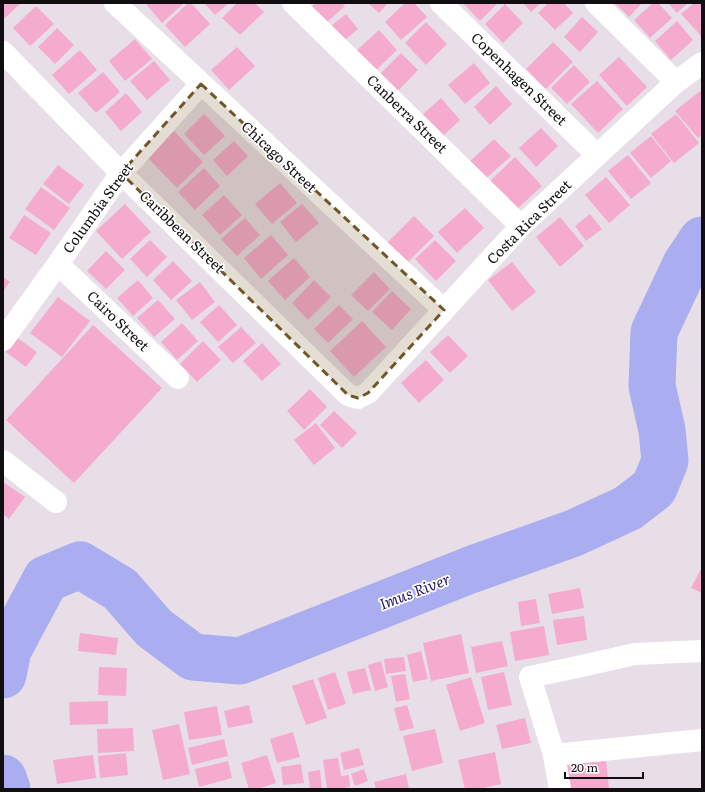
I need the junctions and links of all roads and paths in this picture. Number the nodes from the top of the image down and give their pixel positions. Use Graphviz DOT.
graph roads {
  1 [pos="115,3"];
  2 [pos="293,3"];
  3 [pos="441,3"];
  4 [pos="596,3"];
  5 [pos="3,52"];
  6 [pos="702,63"];
  7 [pos="676,82"];
  8 [pos="202,84"];
  9 [pos="597,156"];
  10 [pos="121,172"];
  11 [pos="521,226"];
  12 [pos="58,264"];
  13 [pos="444,310"];
  14 [pos="3,340"];
  15 [pos="178,378"];
  16 [pos="368,393"];
  17 [pos="3,461"];
  18 [pos="56,502"];
  19 [pos="702,651"];
  20 [pos="702,740"];
  21 [pos="554,755"];
  22 [pos="560,789"];
  1 -- 8 [label="street, Chicago Street"];
  2 -- 11 [label="street, Canberra Street"];
  3 -- 9 [label="street, Copenhagen Street"];
  4 -- 7 [label="street"];
  5 -- 10 [label="street, Caribbean Street"];
  6 -- 7 [label="street, Costa Rica Street"];
  7 -- 9 [label="street, Costa Rica Street"];
  8 -- 10 [label="street, Columbia Street"];
  8 -- 13 [label="street, Chicago Street"];
  9 -- 11 [label="street, Costa Rica Street"];
  10 -- 12 [label="street, Columbia Street"];
  10 -- 16 [label="street, Caribbean Street"];
  11 -- 13 [label="street, Costa Rica Street"];
  12 -- 14 [label="street, Columbia Street"];
  12 -- 15 [label="street, Cairo Street"];
  13 -- 16 [label="street, Costa Rica Street"];
  17 -- 18 [label="street"];
  19 -- 21 [label="street"];
  20 -- 21 [label="street"];
  21 -- 22 [label="street"];
}
